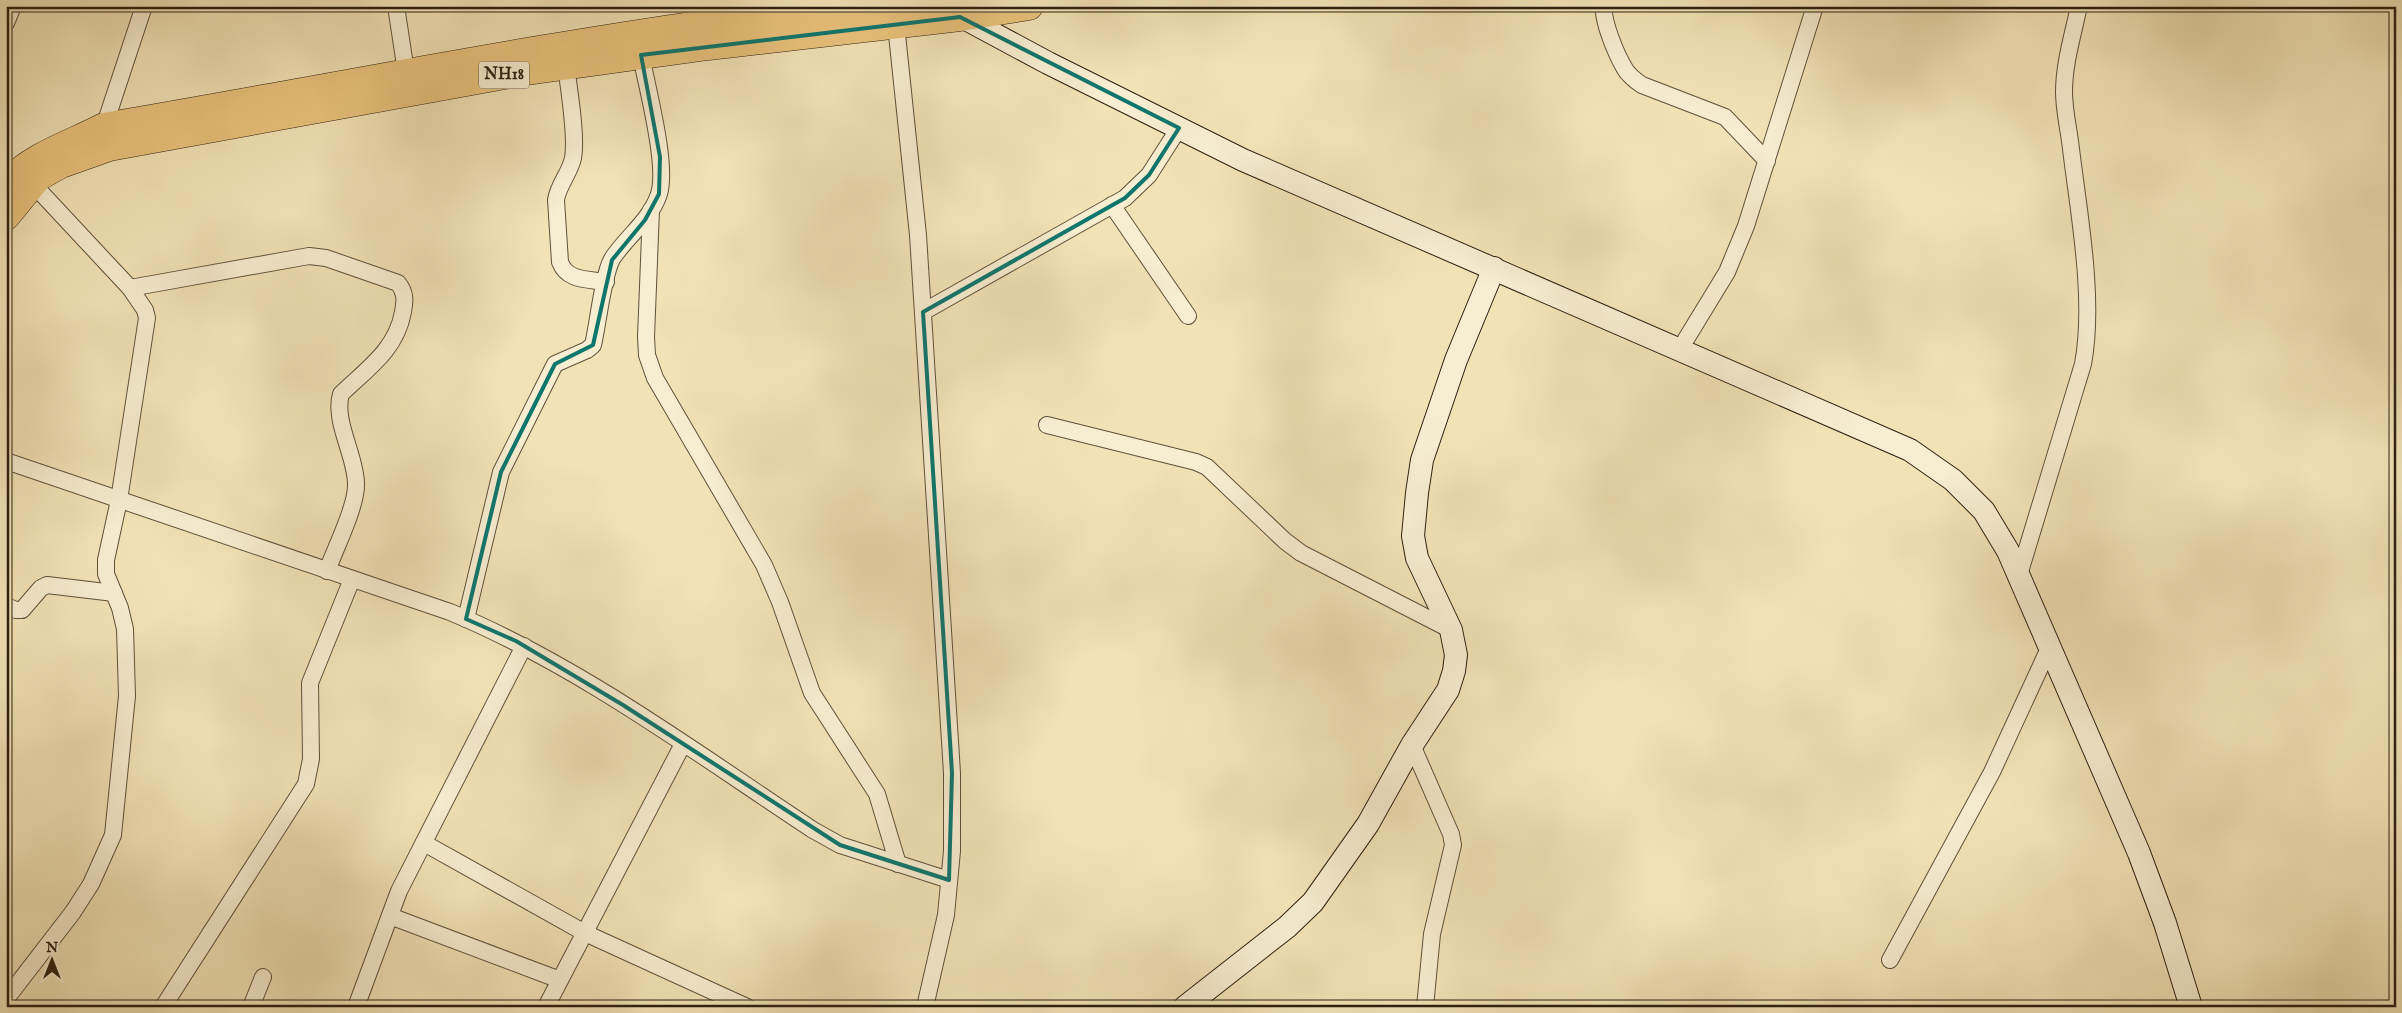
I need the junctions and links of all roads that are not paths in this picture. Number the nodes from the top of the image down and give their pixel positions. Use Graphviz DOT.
graph roads {
  1 [pos="13,6"];
  2 [pos="144,6"];
  3 [pos="396,6"];
  4 [pos="868,6"];
  5 [pos="1029,6"];
  6 [pos="1604,6"];
  7 [pos="1815,6"];
  8 [pos="2080,6"];
  9 [pos="742,12"];
  10 [pos="952,12"];
  11 [pos="6,23"];
  12 [pos="896,24"];
  13 [pos="641,55"];
  14 [pos="566,66"];
  15 [pos="406,72"];
  16 [pos="104,126"];
  17 [pos="1179,128"];
  18 [pos="1767,161"];
  19 [pos="19,183"];
  20 [pos="1112,205"];
  21 [pos="651,210"];
  22 [pos="6,216"];
  23 [pos="1494,268"];
  24 [pos="606,282"];
  25 [pos="130,288"];
  26 [pos="923,312"];
  27 [pos="1188,316"];
  28 [pos="1680,349"];
  29 [pos="1047,425"];
  30 [pos="6,461"];
  31 [pos="119,500"];
  32 [pos="327,571"];
  33 [pos="2019,575"];
  34 [pos="352,579"];
  35 [pos="114,593"];
  36 [pos="6,606"];
  37 [pos="466,618"];
  38 [pos="1451,630"];
  39 [pos="524,646"];
  40 [pos="2050,646"];
  41 [pos="683,744"];
  42 [pos="1412,745"];
  43 [pos="424,843"];
  44 [pos="898,864"];
  45 [pos="949,880"];
  46 [pos="390,916"];
  47 [pos="585,933"];
  48 [pos="1890,960"];
  49 [pos="263,976"];
  50 [pos="560,980"];
  51 [pos="6,999"];
  52 [pos="163,1007"];
  53 [pos="251,1007"];
  54 [pos="356,1007"];
  55 [pos="546,1007"];
  56 [pos="747,1007"];
  57 [pos="926,1007"];
  58 [pos="1185,1007"];
  59 [pos="1424,1007"];
  60 [pos="2191,1007"];
  1 -- 11 [label="street"];
  2 -- 16 [label="street"];
  3 -- 15 [label="street"];
  4 -- 9 [label="highway, NH18"];
  5 -- 10 [label="highway, NH18"];
  6 -- 18 [label="street"];
  7 -- 18 [label="street"];
  8 -- 33 [label="street"];
  9 -- 15 [label="highway, NH18"];
  10 -- 12 [label="highway, NH18"];
  10 -- 17 [label="main road"];
  12 -- 13 [label="highway, NH18"];
  12 -- 26 [label="street"];
  13 -- 14 [label="highway, NH18"];
  13 -- 21 [label="street"];
  14 -- 19 [label="highway, NH18"];
  14 -- 24 [label="street"];
  15 -- 16 [label="highway, NH18"];
  16 -- 19 [label="highway, NH18"];
  17 -- 20 [label="street"];
  17 -- 23 [label="main road"];
  18 -- 28 [label="street"];
  19 -- 22 [label="highway, NH18"];
  19 -- 25 [label="street"];
  20 -- 26 [label="street"];
  20 -- 27 [label="street"];
  21 -- 24 [label="street"];
  21 -- 44 [label="street"];
  23 -- 28 [label="main road"];
  23 -- 38 [label="main road"];
  24 -- 37 [label="street"];
  25 -- 31 [label="street"];
  25 -- 32 [label="street"];
  26 -- 45 [label="street"];
  28 -- 33 [label="main road"];
  29 -- 38 [label="street"];
  30 -- 31 [label="street"];
  31 -- 32 [label="street"];
  31 -- 35 [label="street"];
  32 -- 34 [label="street"];
  33 -- 40 [label="main road"];
  34 -- 37 [label="street"];
  34 -- 52 [label="street"];
  35 -- 36 [label="street"];
  35 -- 51 [label="street"];
  37 -- 39 [label="street"];
  38 -- 42 [label="main road"];
  39 -- 41 [label="street"];
  39 -- 43 [label="street"];
  40 -- 48 [label="street"];
  40 -- 60 [label="main road"];
  41 -- 44 [label="street"];
  41 -- 47 [label="street"];
  42 -- 58 [label="main road"];
  42 -- 59 [label="street"];
  43 -- 46 [label="street"];
  43 -- 47 [label="street"];
  44 -- 45 [label="street"];
  45 -- 57 [label="street"];
  46 -- 50 [label="street"];
  46 -- 54 [label="street"];
  47 -- 50 [label="street"];
  47 -- 56 [label="street"];
  49 -- 53 [label="street"];
  50 -- 55 [label="street"];
}
